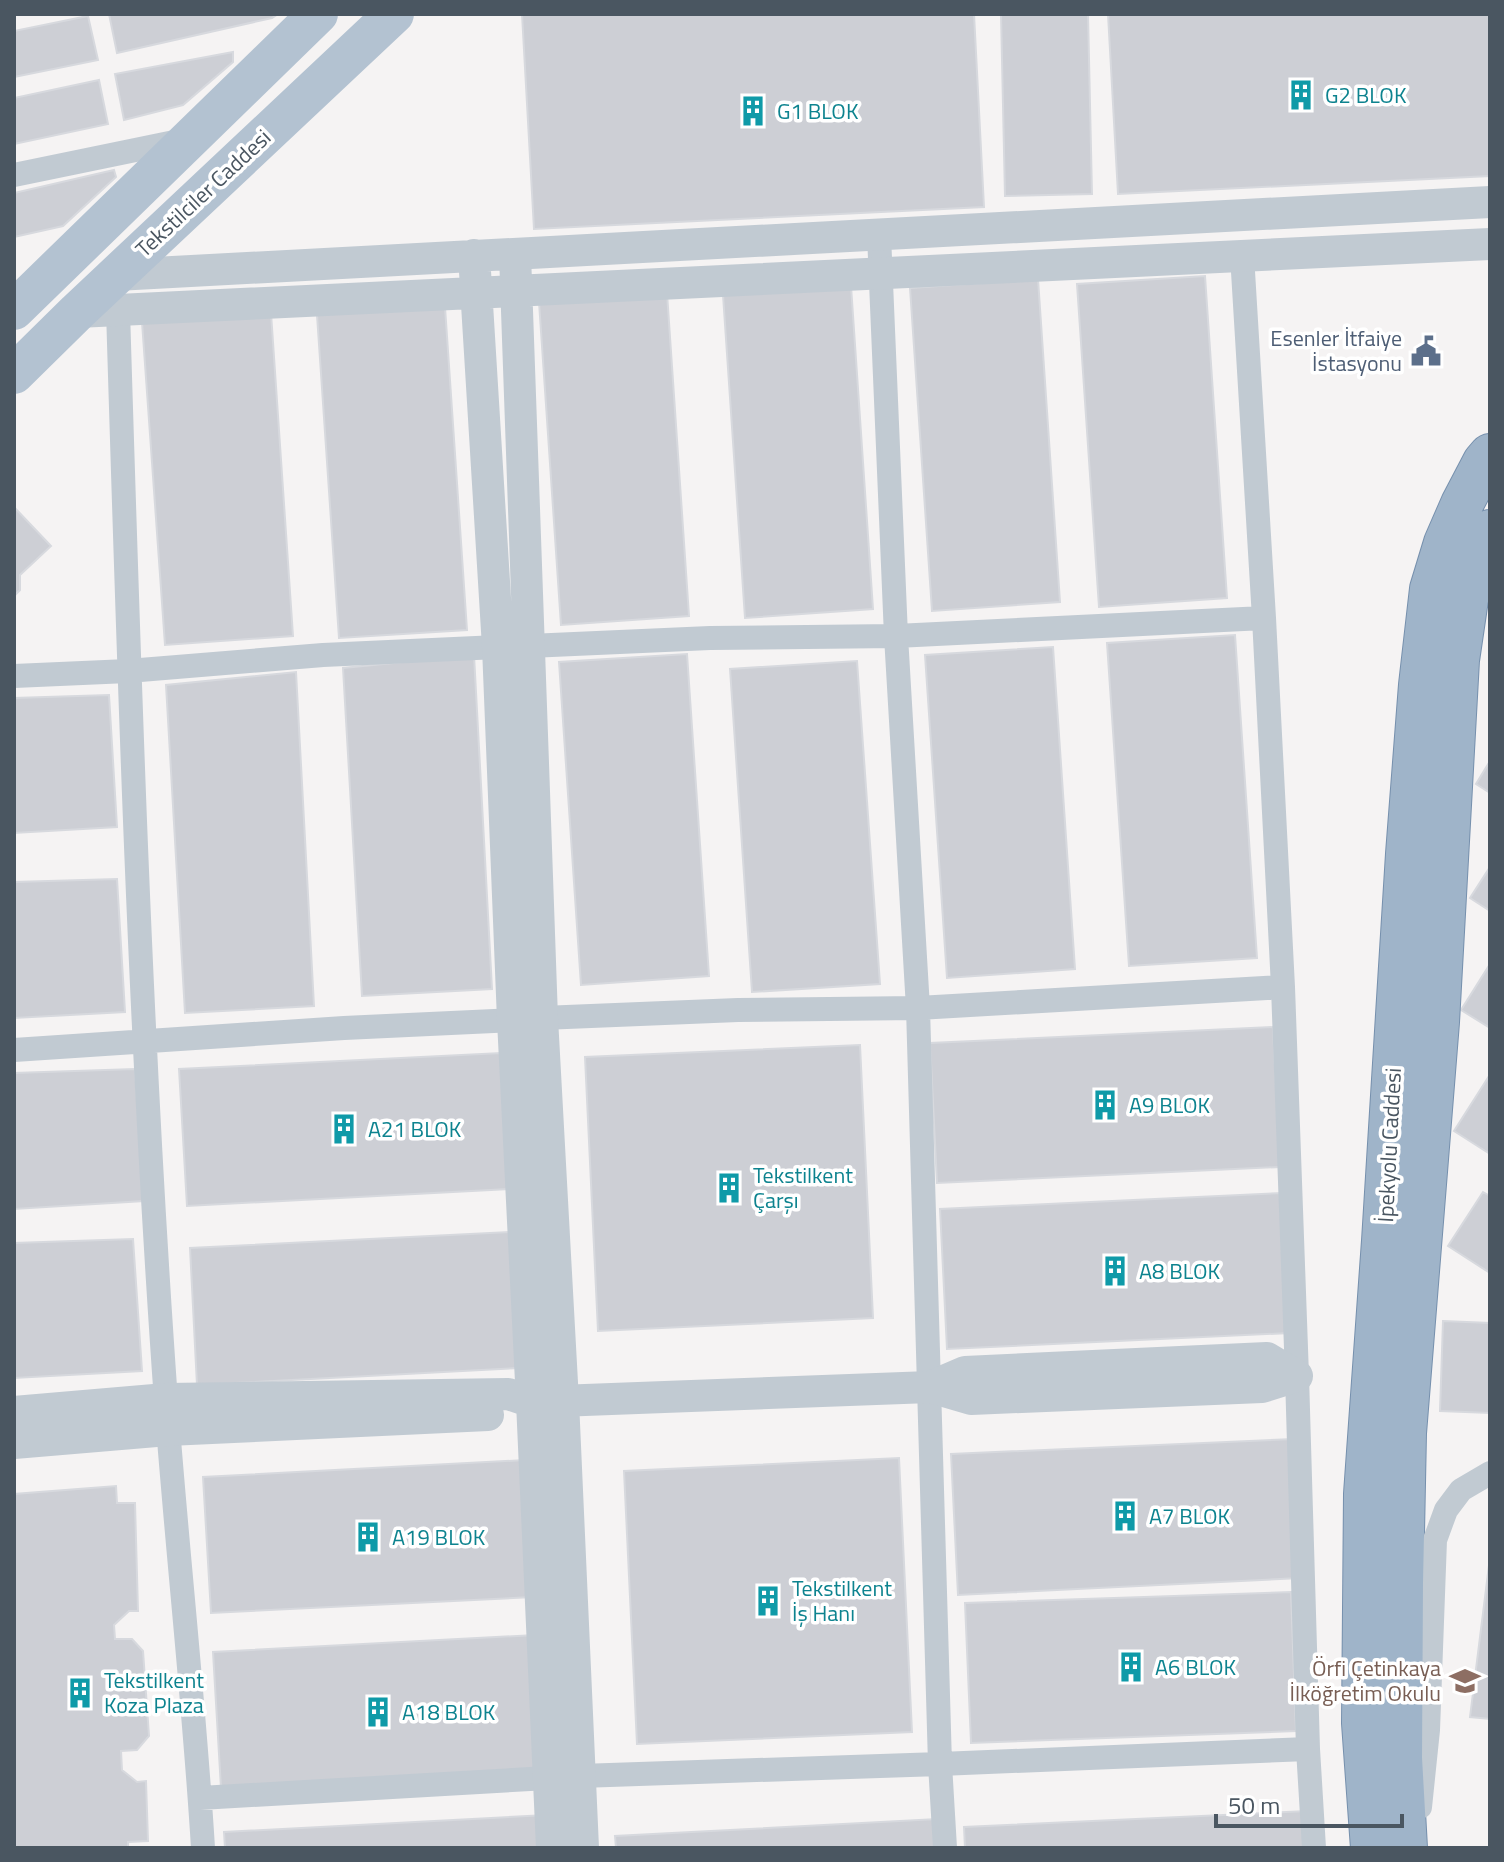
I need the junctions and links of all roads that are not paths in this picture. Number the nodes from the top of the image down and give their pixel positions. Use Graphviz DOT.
graph roads {
  1 [pos="318,14"];
  2 [pos="394,14"];
  3 [pos="188,140"];
  4 [pos="14,175"];
  5 [pos="1490,202"];
  6 [pos="879,235"];
  7 [pos="1490,244"];
  8 [pos="515,254"];
  9 [pos="474,255"];
  10 [pos="1242,255"];
  11 [pos="881,274"];
  12 [pos="516,291"];
  13 [pos="117,292"];
  14 [pos="475,293"];
  15 [pos="14,310"];
  16 [pos="14,374"];
  17 [pos="1490,455"];
  18 [pos="1490,531"];
  19 [pos="1490,584"];
  20 [pos="1264,618"];
  21 [pos="896,636"];
  22 [pos="529,646"];
  23 [pos="498,647"];
  24 [pos="1458,660"];
  25 [pos="128,671"];
  26 [pos="14,676"];
  27 [pos="1283,987"];
  28 [pos="918,1008"];
  29 [pos="528,1019"];
  30 [pos="144,1040"];
  31 [pos="14,1050"];
  32 [pos="1297,1376"];
  33 [pos="930,1387"];
  34 [pos="548,1402"];
  35 [pos="14,1412"];
  36 [pos="167,1414"];
  37 [pos="14,1443"];
  38 [pos="1490,1473"];
  39 [pos="1308,1749"];
  40 [pos="940,1764"];
  41 [pos="564,1777"];
  42 [pos="200,1798"];
  43 [pos="203,1848"];
  44 [pos="552,1848"];
  45 [pos="583,1848"];
  46 [pos="945,1848"];
  47 [pos="1314,1848"];
  48 [pos="1372,1848"];
  49 [pos="1407,1848"];
  1 -- 3 [label="main road"];
  2 -- 13 [label="main road, Tekstilciler Caddesi"];
  3 -- 4 [label="street"];
  3 -- 15 [label="main road"];
  5 -- 6 [label="street"];
  6 -- 8 [label="street"];
  6 -- 11 [label="street"];
  7 -- 10 [label="street"];
  8 -- 9 [label="street"];
  8 -- 12 [label="street"];
  9 -- 13 [label="street"];
  9 -- 14 [label="street"];
  10 -- 11 [label="street"];
  10 -- 20 [label="street"];
  11 -- 12 [label="street"];
  11 -- 21 [label="street"];
  12 -- 14 [label="street"];
  12 -- 22 [label="street"];
  13 -- 14 [label="street"];
  13 -- 16 [label="main road, Tekstilciler Caddesi"];
  13 -- 25 [label="street"];
  14 -- 23 [label="street"];
  17 -- 48 [label="highway, İpekyolu Caddesi"];
  18 -- 24 [label="highway, İpekyolu Caddesi"];
  19 -- 24 [label="highway"];
  20 -- 21 [label="street"];
  20 -- 27 [label="street"];
  21 -- 22 [label="street"];
  21 -- 28 [label="street"];
  22 -- 23 [label="street"];
  22 -- 29 [label="street"];
  23 -- 25 [label="street"];
  23 -- 29 [label="street"];
  24 -- 49 [label="highway, İpekyolu Caddesi"];
  25 -- 26 [label="street"];
  25 -- 30 [label="street"];
  27 -- 28 [label="street"];
  27 -- 32 [label="street"];
  28 -- 29 [label="street"];
  28 -- 33 [label="street"];
  29 -- 30 [label="street"];
  29 -- 34 [label="street"];
  30 -- 31 [label="street"];
  30 -- 36 [label="street"];
  32 -- 33 [label="street"];
  32 -- 39 [label="street"];
  33 -- 34 [label="street"];
  33 -- 40 [label="street"];
  34 -- 36 [label="street"];
  34 -- 41 [label="street"];
  35 -- 36 [label="street"];
  36 -- 37 [label="street"];
  36 -- 42 [label="street"];
  38 -- 49 [label="street"];
  39 -- 40 [label="street"];
  39 -- 47 [label="street"];
  40 -- 41 [label="street"];
  40 -- 46 [label="street"];
  41 -- 42 [label="street"];
  41 -- 44 [label="street"];
  41 -- 45 [label="street"];
  42 -- 43 [label="street"];
}
